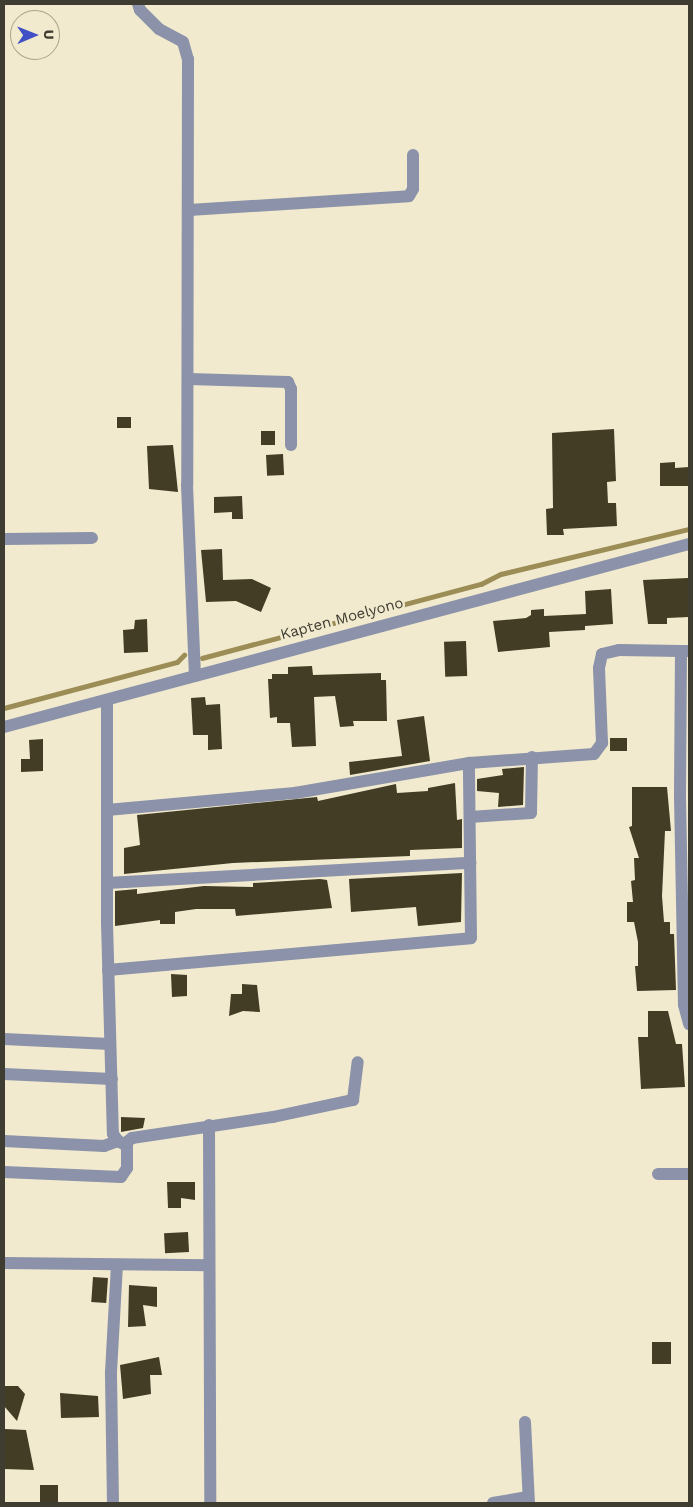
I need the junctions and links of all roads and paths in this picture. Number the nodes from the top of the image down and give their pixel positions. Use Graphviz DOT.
graph roads {
  1 [pos="138,4"];
  2 [pos="413,155"];
  3 [pos="189,210"];
  4 [pos="189,379"];
  5 [pos="291,445"];
  6 [pos="92,538"];
  7 [pos="4,539"];
  8 [pos="689,544"];
  9 [pos="685,651"];
  10 [pos="196,676"];
  11 [pos="107,700"];
  12 [pos="4,727"];
  13 [pos="532,757"];
  14 [pos="469,763"];
  15 [pos="107,810"];
  16 [pos="470,817"];
  17 [pos="470,863"];
  18 [pos="107,883"];
  19 [pos="108,970"];
  20 [pos="689,1024"];
  21 [pos="4,1038"];
  22 [pos="110,1044"];
  23 [pos="358,1062"];
  24 [pos="4,1074"];
  25 [pos="112,1079"];
  26 [pos="210,1125"];
  27 [pos="4,1141"];
  28 [pos="122,1144"];
  29 [pos="4,1172"];
  30 [pos="658,1174"];
  31 [pos="689,1174"];
  32 [pos="4,1263"];
  33 [pos="117,1265"];
  34 [pos="209,1265"];
  35 [pos="525,1422"];
  36 [pos="528,1500"];
  37 [pos="112,1503"];
  38 [pos="210,1503"];
  39 [pos="493,1503"];
  1 -- 3 [label="street"];
  2 -- 3 [label="street"];
  3 -- 4 [label="street"];
  4 -- 5 [label="street"];
  4 -- 10 [label="street"];
  6 -- 7 [label="street"];
  8 -- 10 [label="street, Kapten Moelyono"];
  9 -- 13 [label="street"];
  9 -- 20 [label="street"];
  10 -- 11 [label="street, Kapten Moelyono"];
  11 -- 12 [label="street, Kapten Moelyono"];
  11 -- 15 [label="street"];
  13 -- 14 [label="street"];
  13 -- 16 [label="street"];
  14 -- 15 [label="street"];
  14 -- 16 [label="street"];
  15 -- 18 [label="street"];
  16 -- 17 [label="street"];
  17 -- 18 [label="street"];
  17 -- 19 [label="street"];
  18 -- 19 [label="street"];
  19 -- 22 [label="street"];
  21 -- 22 [label="street"];
  22 -- 25 [label="street"];
  23 -- 26 [label="street"];
  24 -- 25 [label="street"];
  25 -- 28 [label="street"];
  26 -- 28 [label="street"];
  26 -- 34 [label="street"];
  27 -- 28 [label="street"];
  28 -- 29 [label="street"];
  30 -- 31 [label="street"];
  32 -- 33 [label="street"];
  33 -- 34 [label="street"];
  33 -- 37 [label="street"];
  34 -- 38 [label="street"];
  35 -- 36 [label="street"];
  36 -- 39 [label="street"];
}
